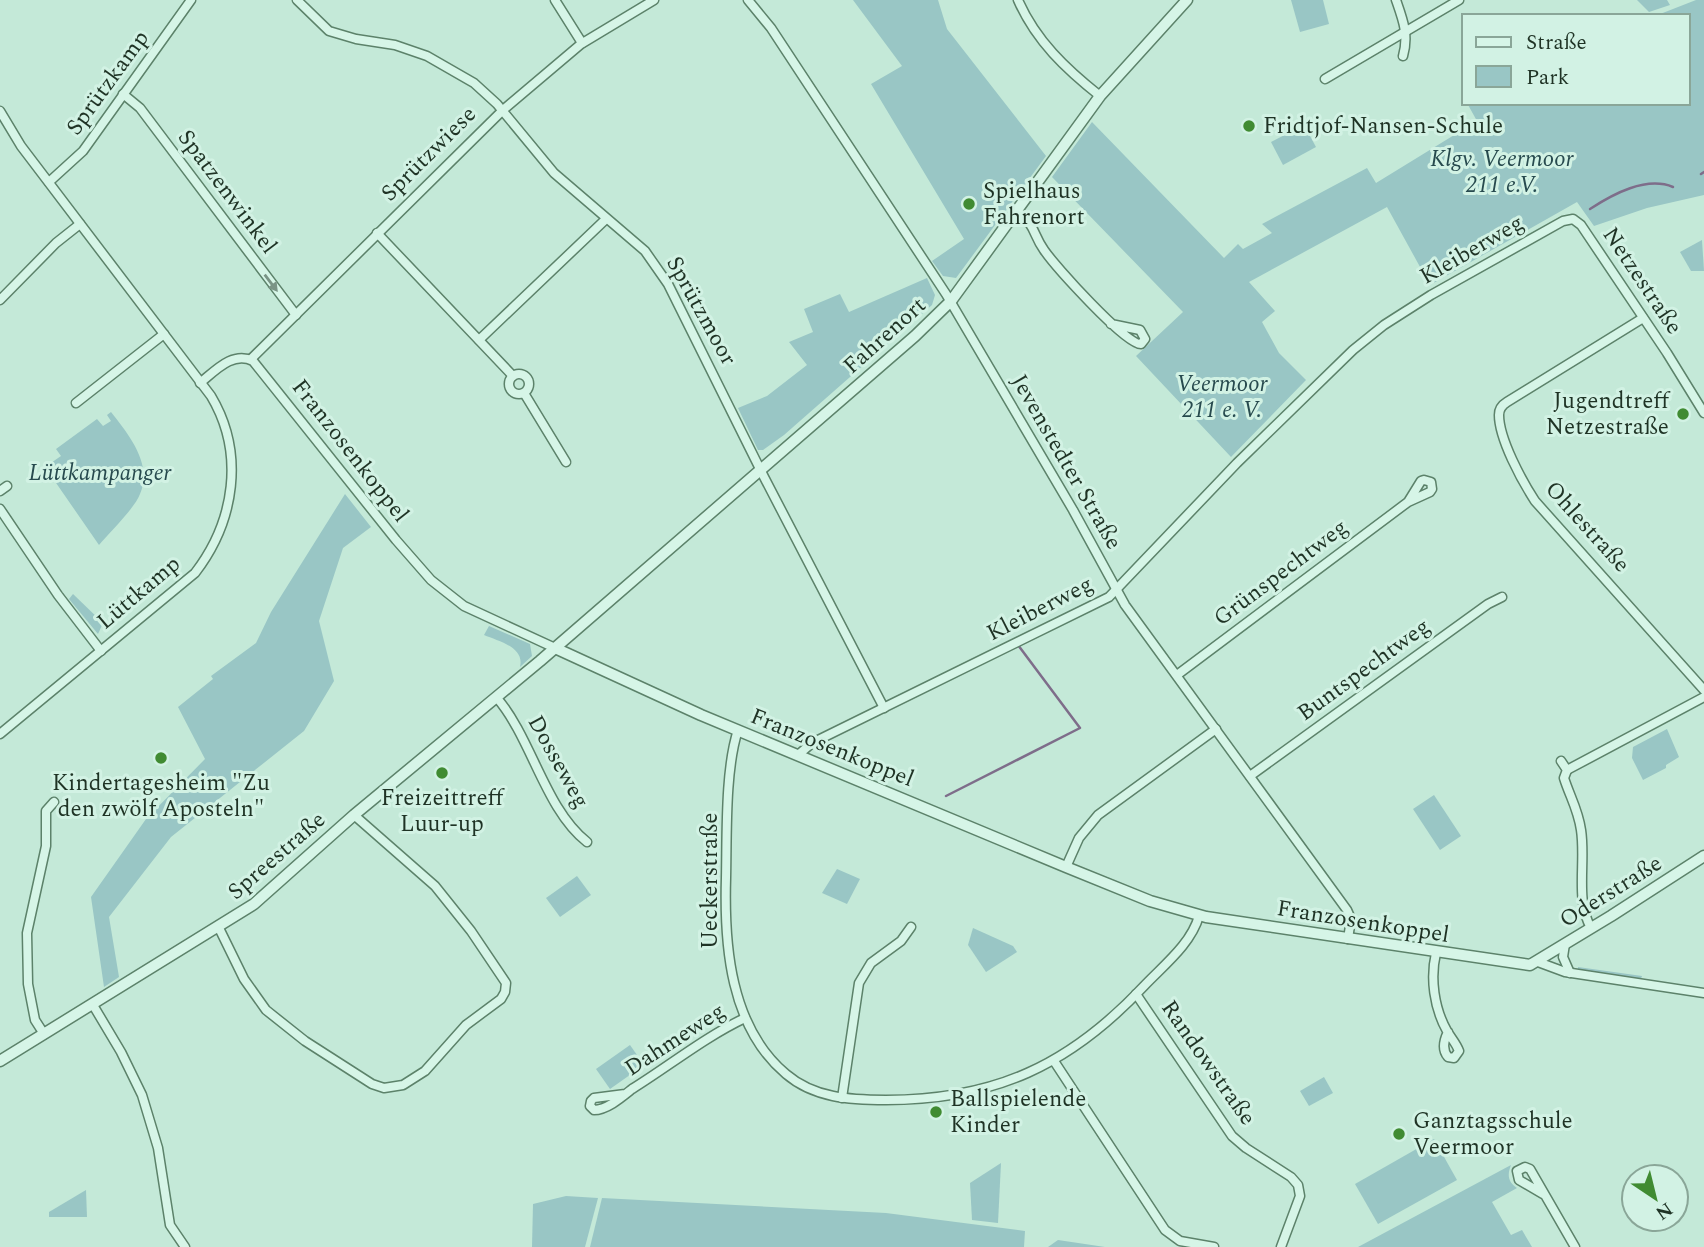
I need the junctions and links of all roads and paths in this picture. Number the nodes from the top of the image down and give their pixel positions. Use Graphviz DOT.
graph roads {
  1 [pos="191,0"];
  2 [pos="296,0"];
  3 [pos="555,0"];
  4 [pos="654,0"];
  5 [pos="748,0"];
  6 [pos="1018,0"];
  7 [pos="1187,0"];
  8 [pos="1396,0"];
  9 [pos="1459,0"];
  10 [pos="1406,33"];
  11 [pos="582,43"];
  12 [pos="1403,56"];
  13 [pos="1325,79"];
  14 [pos="124,94"];
  15 [pos="1100,96"];
  16 [pos="502,110"];
  17 [pos="0,111"];
  18 [pos="49,182"];
  19 [pos="1017,211"];
  20 [pos="607,219"];
  21 [pos="1563,221"];
  22 [pos="80,224"];
  23 [pos="377,233"];
  24 [pos="0,300"];
  25 [pos="951,301"];
  26 [pos="296,316"];
  27 [pos="1643,317"];
  28 [pos="1111,324"];
  29 [pos="164,334"];
  30 [pos="479,340"];
  31 [pos="251,359"];
  32 [pos="513,376"];
  33 [pos="200,383"];
  34 [pos="524,393"];
  35 [pos="76,403"];
  36 [pos="1704,413"];
  37 [pos="566,462"];
  38 [pos="761,470"];
  39 [pos="1408,502"];
  40 [pos="0,509"];
  41 [pos="1116,589"];
  42 [pos="1502,597"];
  43 [pos="555,648"];
  44 [pos="101,651"];
  45 [pos="1177,675"];
  46 [pos="1704,690"];
  47 [pos="1704,697"];
  48 [pos="497,698"];
  49 [pos="884,708"];
  50 [pos="1216,729"];
  51 [pos="738,730"];
  52 [pos="0,734"];
  53 [pos="798,755"];
  54 [pos="1561,761"];
  55 [pos="1567,770"];
  56 [pos="1250,776"];
  57 [pos="54,802"];
  58 [pos="354,815"];
  59 [pos="587,842"];
  60 [pos="1704,856"];
  61 [pos="1066,867"];
  62 [pos="1199,916"];
  63 [pos="911,927"];
  64 [pos="219,928"];
  65 [pos="1591,928"];
  66 [pos="1348,939"];
  67 [pos="1565,944"];
  68 [pos="1436,953"];
  69 [pos="1538,961"];
  70 [pos="1570,973"];
  71 [pos="1704,993"];
  72 [pos="1136,994"];
  73 [pos="93,1004"];
  74 [pos="745,1018"];
  75 [pos="1448,1032"];
  76 [pos="44,1034"];
  77 [pos="0,1061"];
  78 [pos="1054,1061"];
  79 [pos="625,1094"];
  80 [pos="842,1098"];
  81 [pos="1543,1194"];
  82 [pos="185,1247"];
  83 [pos="1214,1247"];
  84 [pos="1280,1247"];
  85 [pos="1575,1247"];
  1 -- 14 [label="street, Sprützkamp"];
  2 -- 16 [label="street, Sprützmoor"];
  3 -- 11 [label="street"];
  4 -- 11 [label="street, Sprützwiese"];
  5 -- 25 [label="street, Jevenstedter Straße"];
  6 -- 15 [label="street"];
  7 -- 15 [label="street, Fahrenort"];
  8 -- 10 [label="street"];
  9 -- 10 [label="street"];
  10 -- 12 [label="street"];
  10 -- 13 [label="street"];
  11 -- 16 [label="street, Sprützwiese"];
  14 -- 18 [label="street, Sprützkamp"];
  14 -- 26 [label="street, Spatzenwinkel, one-way"];
  15 -- 19 [label="street, Fahrenort"];
  16 -- 20 [label="street, Sprützmoor"];
  16 -- 23 [label="street, Sprützwiese"];
  17 -- 18 [label="street, Lüttkamp"];
  18 -- 22 [label="street, Lüttkamp"];
  19 -- 25 [label="street, Fahrenort"];
  19 -- 28 [label="street"];
  20 -- 30 [label="street"];
  20 -- 38 [label="street, Sprützmoor"];
  21 -- 27 [label="street, Netzestraße"];
  21 -- 41 [label="street, Kleiberweg"];
  22 -- 24 [label="street"];
  22 -- 29 [label="street, Lüttkamp"];
  23 -- 26 [label="street, Sprützwiese"];
  23 -- 30 [label="street"];
  25 -- 38 [label="street, Fahrenort"];
  25 -- 41 [label="street, Jevenstedter Straße"];
  26 -- 31 [label="street, Sprützwiese"];
  27 -- 36 [label="street, Netzestraße"];
  27 -- 46 [label="street, Ohlestraße"];
  29 -- 33 [label="street, Lüttkamp"];
  29 -- 35 [label="street"];
  30 -- 32 [label="street"];
  31 -- 33 [label="street"];
  31 -- 43 [label="street, Franzosenkoppel"];
  32 -- 34 [label="street"];
  32 -- 34 [label="street"];
  33 -- 44 [label="street, Lüttkamp"];
  34 -- 37 [label="street"];
  38 -- 43 [label="street, Fahrenort"];
  38 -- 49 [label="street, Sprützmoor"];
  39 -- 45 [label="street, Grünspechtweg"];
  40 -- 44 [label="street"];
  41 -- 45 [label="street, Jevenstedter Straße"];
  41 -- 49 [label="street, Kleiberweg"];
  42 -- 56 [label="street, Buntspechtweg"];
  43 -- 48 [label="street, Spreestraße"];
  43 -- 51 [label="street, Franzosenkoppel"];
  44 -- 52 [label="street, Lüttkamp"];
  45 -- 50 [label="street, Jevenstedter Straße"];
  47 -- 55 [label="street"];
  48 -- 58 [label="street, Spreestraße"];
  48 -- 59 [label="street, Dosseweg"];
  49 -- 53 [label="street, Kleiberweg"];
  50 -- 56 [label="street, Jevenstedter Straße"];
  50 -- 61 [label="street"];
  51 -- 53 [label="street, Franzosenkoppel"];
  51 -- 74 [label="street, Ueckerstraße"];
  53 -- 61 [label="street, Franzosenkoppel"];
  54 -- 55 [label="street"];
  55 -- 65 [label="street"];
  56 -- 66 [label="street, Jevenstedter Straße"];
  57 -- 76 [label="street"];
  58 -- 64 [label="street, Spreestraße"];
  58 -- 64 [label="street"];
  60 -- 65 [label="street, Oderstraße"];
  61 -- 62 [label="street, Franzosenkoppel"];
  62 -- 66 [label="street, Franzosenkoppel"];
  62 -- 72 [label="street, Ueckerstraße"];
  63 -- 80 [label="street"];
  64 -- 73 [label="street, Spreestraße"];
  65 -- 67 [label="street, Oderstraße"];
  66 -- 68 [label="street, Franzosenkoppel"];
  67 -- 69 [label="street, Oderstraße"];
  67 -- 70 [label="street"];
  68 -- 69 [label="street, Franzosenkoppel"];
  68 -- 75 [label="street"];
  69 -- 70 [label="street, Franzosenkoppel"];
  70 -- 71 [label="street, Franzosenkoppel"];
  72 -- 78 [label="street, Ueckerstraße"];
  72 -- 84 [label="street, Randowstraße"];
  73 -- 76 [label="street, Spreestraße"];
  73 -- 82 [label="street"];
  74 -- 79 [label="street, Dahmeweg"];
  74 -- 80 [label="street, Ueckerstraße"];
  76 -- 77 [label="street, Spreestraße"];
  78 -- 80 [label="street, Ueckerstraße"];
  78 -- 83 [label="street"];
  81 -- 85 [label="street"];
}
